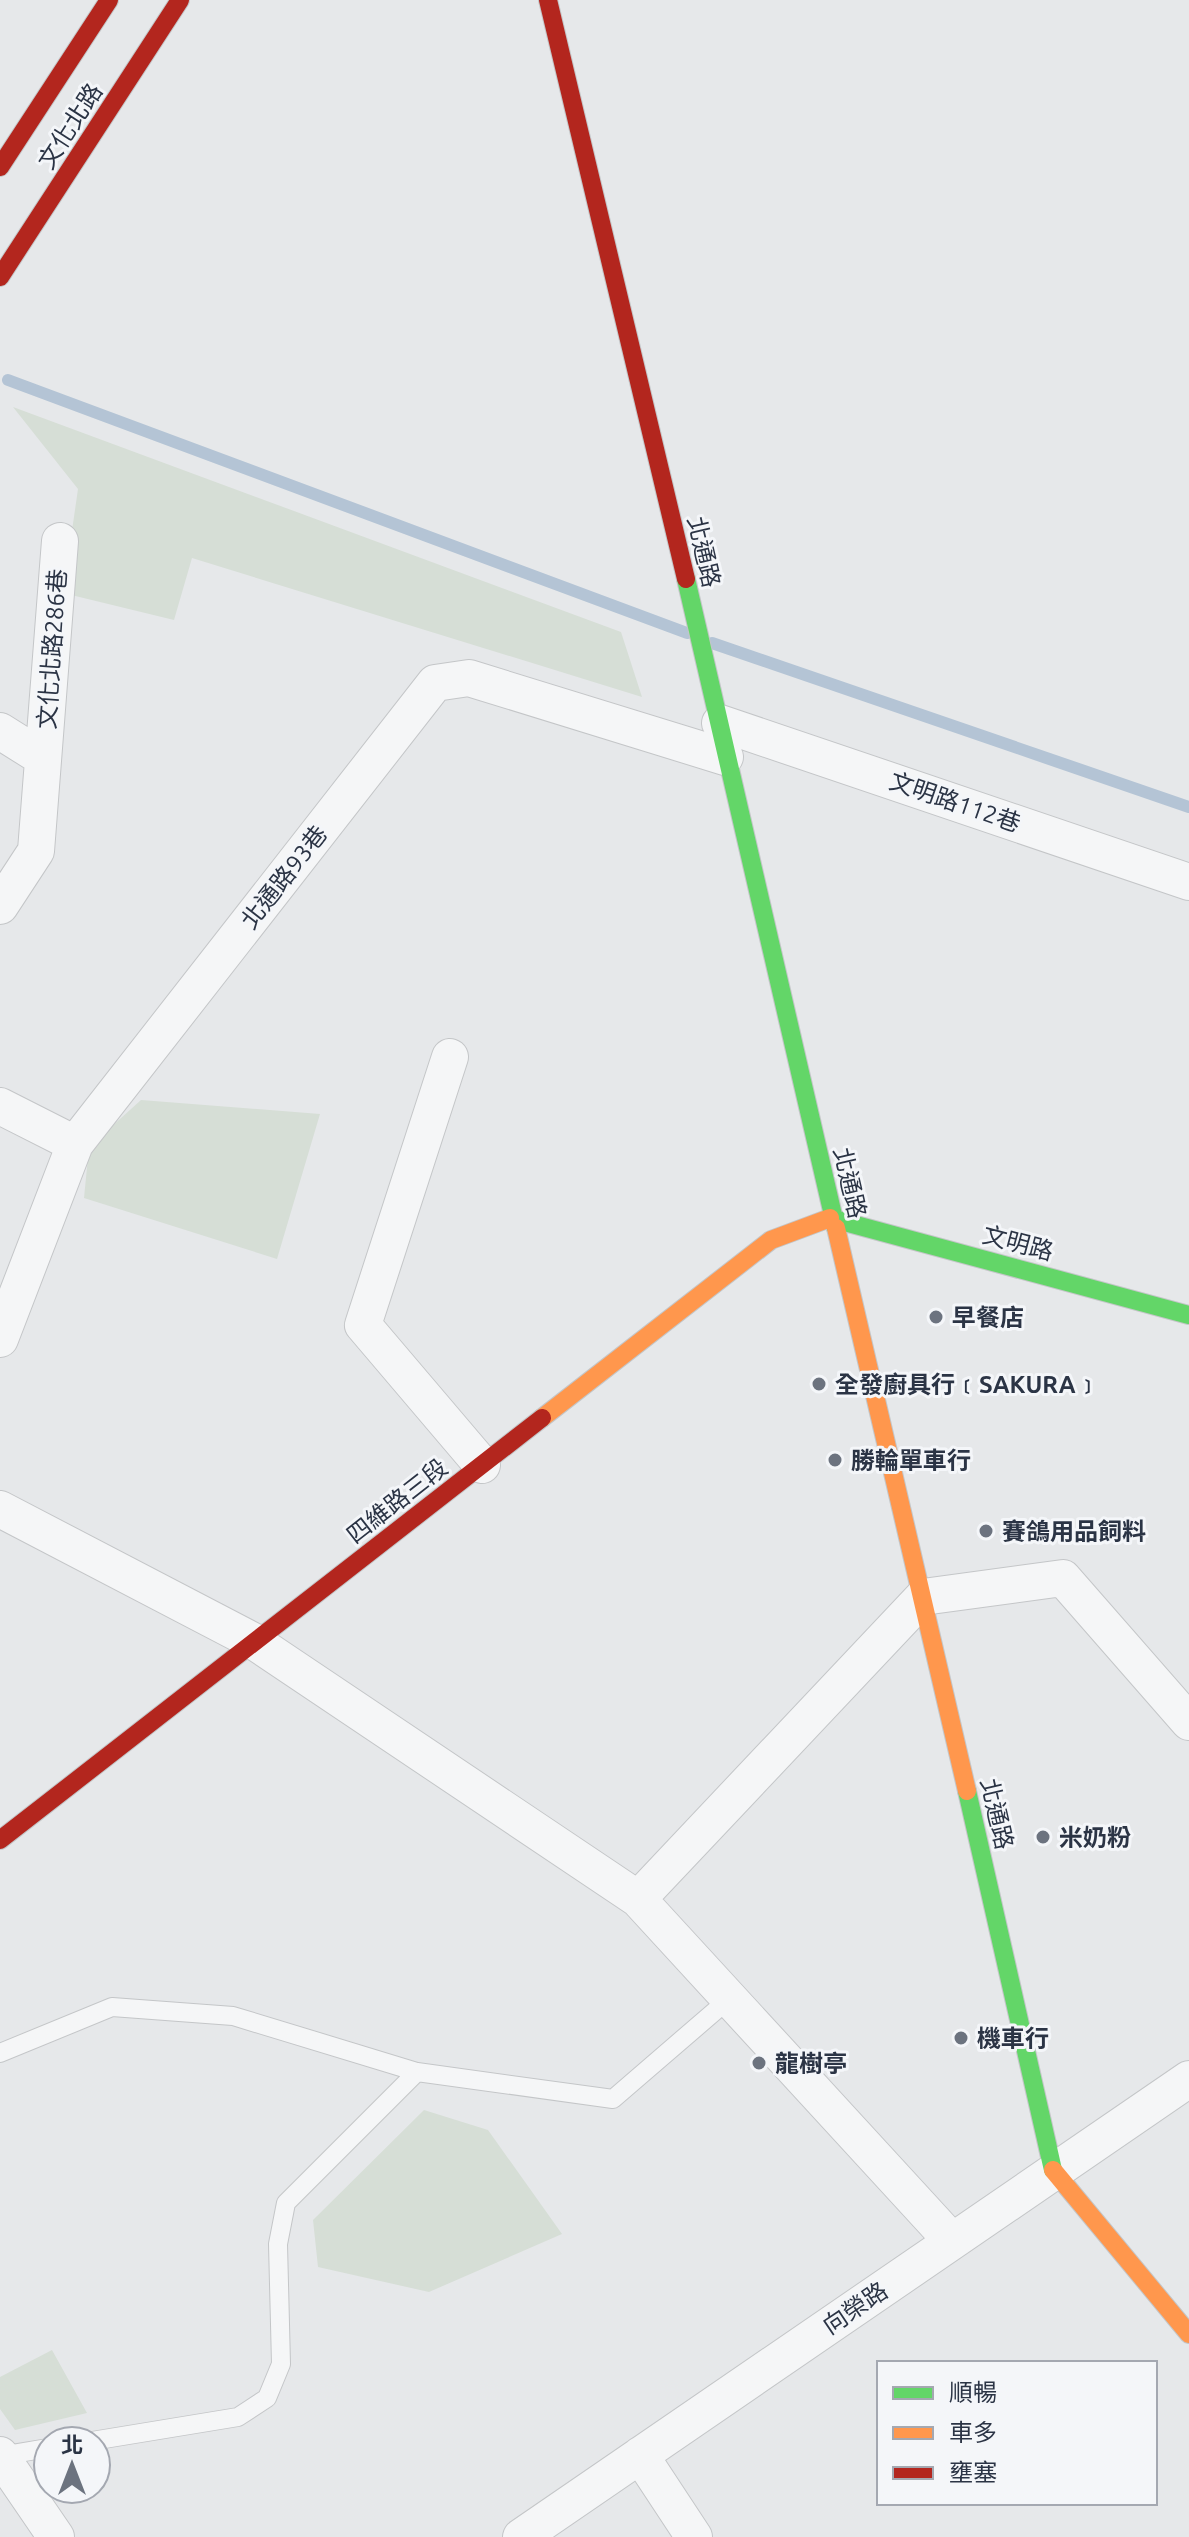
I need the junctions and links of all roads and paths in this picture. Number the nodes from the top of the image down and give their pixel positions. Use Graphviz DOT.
graph roads {
  1 [pos="109,0"];
  2 [pos="180,0"];
  3 [pos="548,0"];
  4 [pos="0,167"];
  5 [pos="0,277"];
  6 [pos="60,541"];
  7 [pos="0,731"];
  8 [pos="723,740"];
  9 [pos="43,758"];
  10 [pos="1189,882"];
  11 [pos="0,906"];
  12 [pos="450,1057"];
  13 [pos="0,1106"];
  14 [pos="75,1144"];
  15 [pos="834,1217"];
  16 [pos="1189,1315"];
  17 [pos="0,1339"];
  18 [pos="482,1465"];
  19 [pos="0,1509"];
  20 [pos="923,1597"];
  21 [pos="255,1642"];
  22 [pos="1189,1722"];
  23 [pos="0,1840"];
  24 [pos="638,1899"];
  25 [pos="729,1999"];
  26 [pos="0,2053"];
  27 [pos="417,2072"];
  28 [pos="1189,2079"];
  29 [pos="1053,2172"];
  30 [pos="952,2241"];
  31 [pos="1189,2334"];
  32 [pos="112,2438"];
  33 [pos="32,2451"];
  34 [pos="640,2455"];
  35 [pos="0,2456"];
  36 [pos="56,2537"];
  37 [pos="521,2537"];
  38 [pos="694,2537"];
  1 -- 4 [label="street, 文化北路"];
  2 -- 5 [label="street, 文化北路"];
  3 -- 8 [label="street, 北通路"];
  6 -- 9 [label="street, 文化北路286巷"];
  7 -- 9 [label="street, 文化北路286巷"];
  8 -- 10 [label="street, 文明路112巷"];
  8 -- 14 [label="street, 北通路93巷"];
  8 -- 15 [label="street, 北通路"];
  9 -- 11 [label="street, 文化北路286巷"];
  12 -- 18 [label="street"];
  13 -- 14 [label="street"];
  14 -- 17 [label="street, 北通路93巷"];
  15 -- 16 [label="street, 文明路"];
  15 -- 18 [label="street, 四維路三段"];
  15 -- 20 [label="street, 北通路"];
  18 -- 21 [label="street, 四維路三段"];
  19 -- 21 [label="street"];
  20 -- 22 [label="street"];
  20 -- 24 [label="street"];
  20 -- 29 [label="street, 北通路"];
  21 -- 23 [label="street, 四維路三段"];
  21 -- 24 [label="street"];
  24 -- 25 [label="street"];
  25 -- 27 [label="lane"];
  25 -- 30 [label="street"];
  26 -- 27 [label="lane"];
  27 -- 32 [label="lane"];
  28 -- 29 [label="street, 向榮路"];
  29 -- 30 [label="street, 向榮路"];
  29 -- 31 [label="street, 北通路"];
  30 -- 34 [label="street, 向榮路"];
  33 -- 35 [label="lane"];
  34 -- 37 [label="street, 向榮路"];
  34 -- 38 [label="street"];
  35 -- 36 [label="street"];
}
